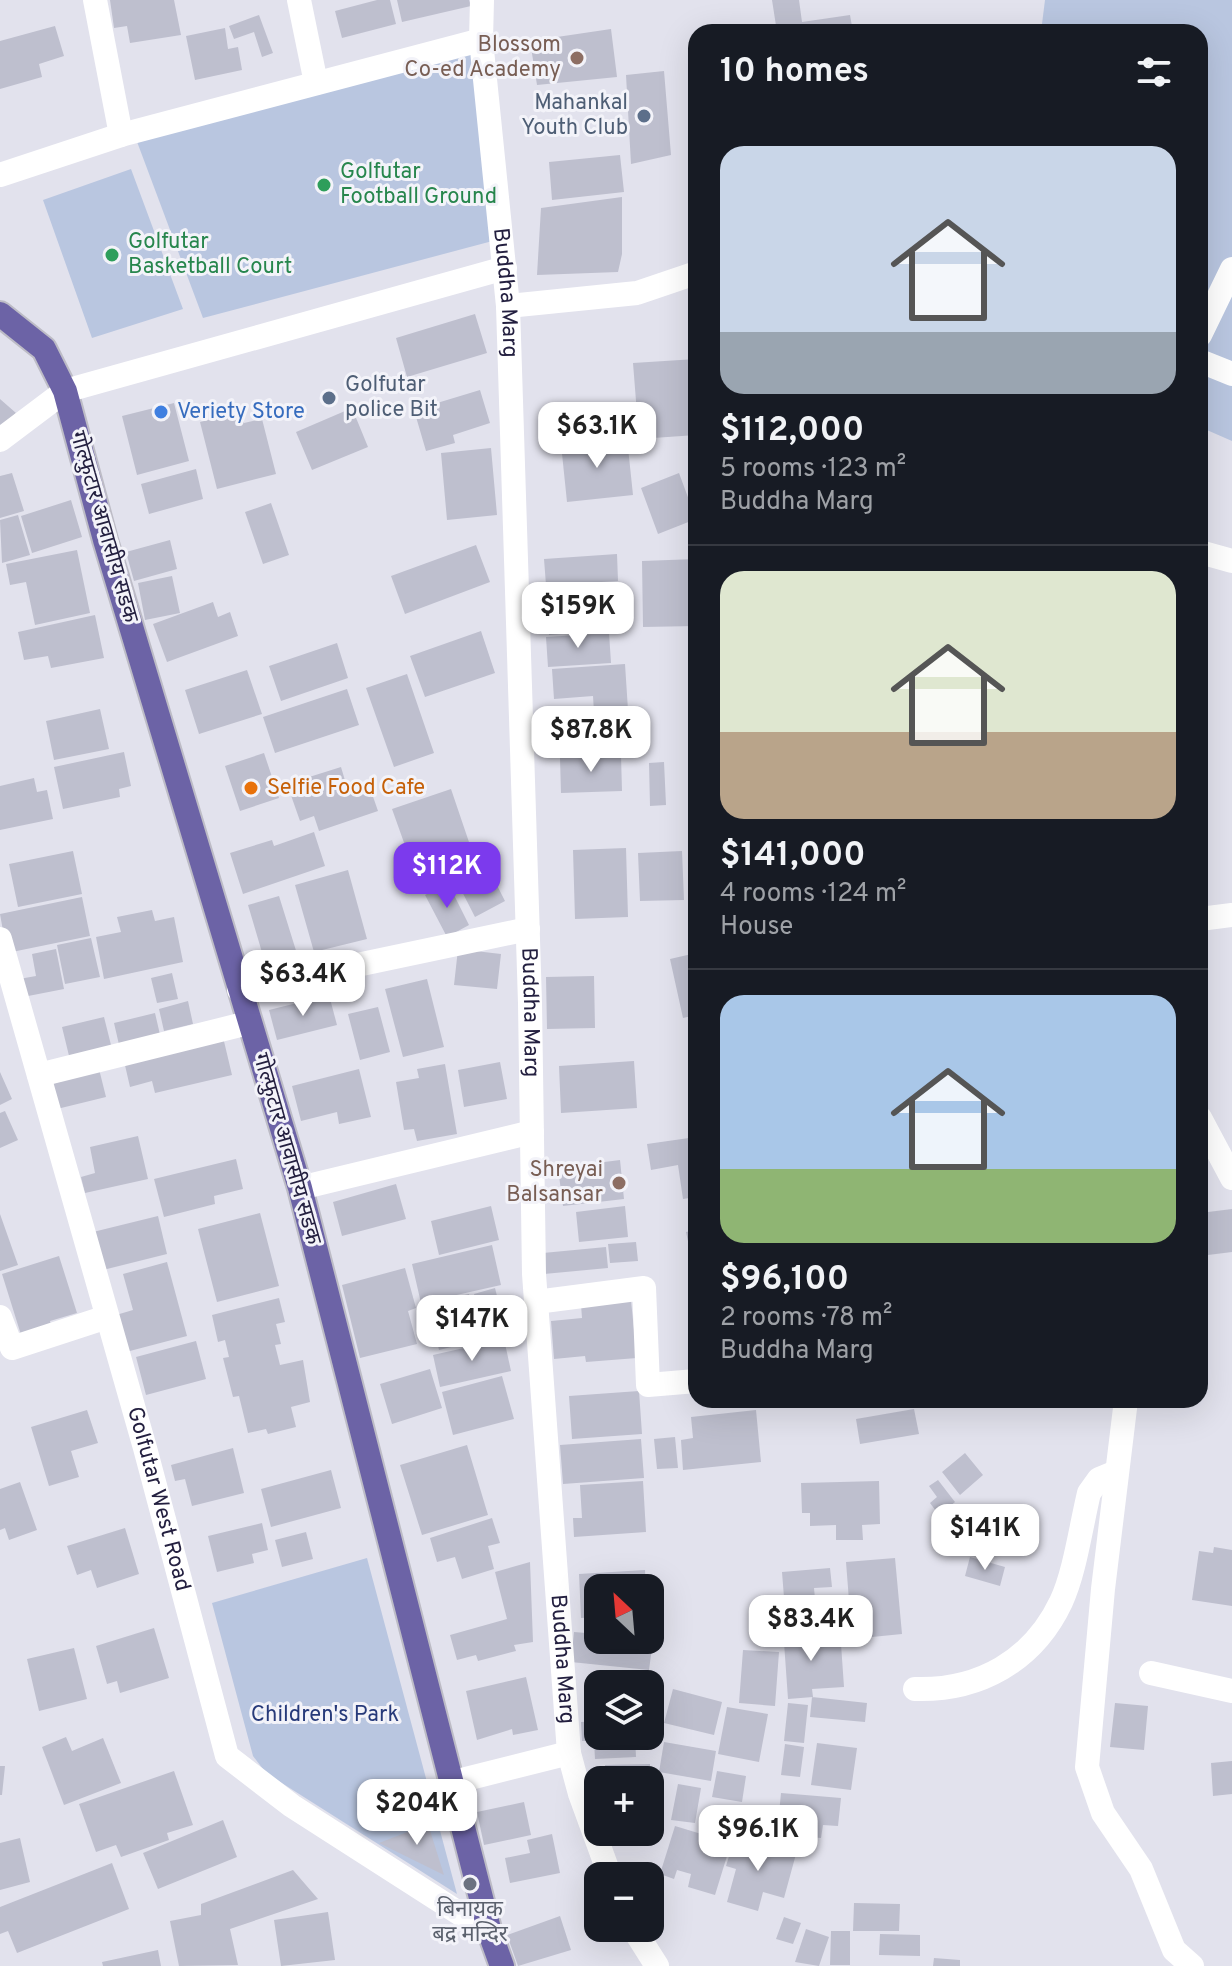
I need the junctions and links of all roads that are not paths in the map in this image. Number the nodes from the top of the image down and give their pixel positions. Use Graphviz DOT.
graph roads {
  1 [pos="95,0"];
  2 [pos="299,0"];
  3 [pos="482,0"];
  4 [pos="481,40"];
  5 [pos="316,83"];
  6 [pos="121,135"];
  7 [pos="0,175"];
  8 [pos="505,268"];
  9 [pos="1232,269"];
  10 [pos="688,276"];
  11 [pos="508,306"];
  12 [pos="0,314"];
  13 [pos="1208,318"];
  14 [pos="1208,364"];
  15 [pos="1232,374"];
  16 [pos="65,391"];
  17 [pos="0,440"];
  18 [pos="1208,554"];
  19 [pos="1232,561"];
  20 [pos="1232,915"];
  21 [pos="1208,918"];
  22 [pos="528,929"];
  23 [pos="0,939"];
  24 [pos="239,990"];
  25 [pos="248,1023"];
  26 [pos="39,1075"];
  27 [pos="532,1132"];
  28 [pos="1208,1133"];
  29 [pos="1232,1178"];
  30 [pos="300,1188"];
  31 [pos="536,1302"];
  32 [pos="0,1317"];
  33 [pos="107,1317"];
  34 [pos="688,1382"];
  35 [pos="1125,1408"];
  36 [pos="1116,1472"];
  37 [pos="1151,1673"];
  38 [pos="915,1689"];
  39 [pos="1232,1691"];
  40 [pos="569,1753"];
  41 [pos="454,1782"];
  42 [pos="605,1862"];
  43 [pos="490,1933"];
  44 [pos="642,1942"];
  45 [pos="502,1966"];
  46 [pos="657,1966"];
  47 [pos="1192,1966"];
  1 -- 6 [label="street"];
  2 -- 5 [label="street"];
  3 -- 4 [label="street, Buddha Marg"];
  4 -- 5 [label="street"];
  4 -- 8 [label="street, Buddha Marg"];
  5 -- 6 [label="street"];
  6 -- 7 [label="street"];
  8 -- 11 [label="street, Buddha Marg"];
  8 -- 16 [label="street"];
  9 -- 13 [label="street"];
  10 -- 11 [label="street"];
  11 -- 22 [label="street, Buddha Marg"];
  12 -- 16 [label="main road, गोल्फुटार आवासीय सडक"];
  14 -- 15 [label="street"];
  16 -- 17 [label="street"];
  16 -- 24 [label="main road, गोल्फुटार आवासीय सडक"];
  18 -- 19 [label="street"];
  20 -- 21 [label="street"];
  22 -- 24 [label="street"];
  22 -- 27 [label="street, Buddha Marg"];
  23 -- 26 [label="street, Golfutar West Road"];
  24 -- 25 [label="main road, गोल्फुटार आवासीय सडक"];
  25 -- 26 [label="street"];
  25 -- 30 [label="main road, गोल्फुटार आवासीय सडक"];
  26 -- 33 [label="street, Golfutar West Road"];
  27 -- 30 [label="street"];
  27 -- 31 [label="street, Buddha Marg"];
  28 -- 29 [label="street"];
  30 -- 41 [label="main road, गोल्फुटार आवासीय सडक"];
  31 -- 34 [label="street"];
  31 -- 40 [label="street, Buddha Marg"];
  32 -- 33 [label="street"];
  33 -- 43 [label="street, Golfutar West Road"];
  35 -- 36 [label="street"];
  36 -- 38 [label="street"];
  36 -- 47 [label="street"];
  37 -- 39 [label="street"];
  40 -- 41 [label="street"];
  40 -- 42 [label="street, Buddha Marg"];
  41 -- 43 [label="main road, गोल्फुटार आवासीय सडक"];
  43 -- 45 [label="main road, गोल्फुटार आवासीय सडक"];
  44 -- 46 [label="street"];
}
